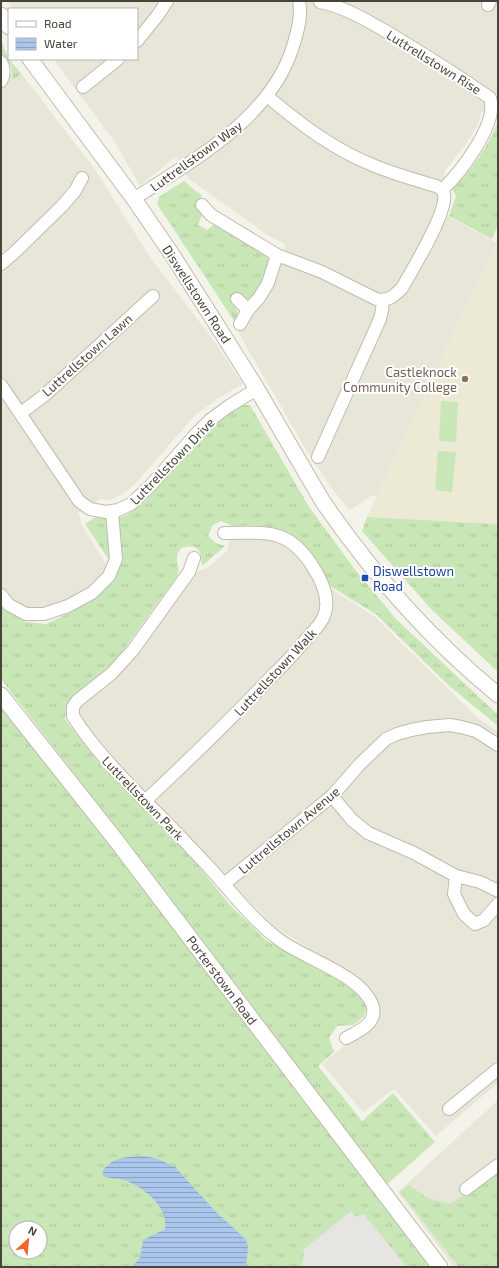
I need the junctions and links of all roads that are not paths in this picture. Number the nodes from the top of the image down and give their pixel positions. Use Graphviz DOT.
graph roads {
  1 [pos="167,1"];
  2 [pos="299,1"];
  3 [pos="320,2"];
  4 [pos="138,40"];
  5 [pos="31,60"];
  6 [pos="117,60"];
  7 [pos="1,62"];
  8 [pos="1,81"];
  9 [pos="83,87"];
  10 [pos="267,96"];
  11 [pos="82,178"];
  12 [pos="442,190"];
  13 [pos="134,200"];
  14 [pos="202,205"];
  15 [pos="277,255"];
  16 [pos="1,264"];
  17 [pos="153,296"];
  18 [pos="236,299"];
  19 [pos="382,301"];
  20 [pos="248,310"];
  21 [pos="240,324"];
  22 [pos="1,386"];
  23 [pos="257,389"];
  24 [pos="20,413"];
  25 [pos="318,457"];
  26 [pos="112,512"];
  27 [pos="224,533"];
  28 [pos="194,558"];
  29 [pos="1,595"];
  30 [pos="1,695"];
  31 [pos="498,695"];
  32 [pos="498,745"];
  33 [pos="332,796"];
  34 [pos="145,801"];
  35 [pos="456,876"];
  36 [pos="224,884"];
  37 [pos="498,891"];
  38 [pos="498,904"];
  39 [pos="346,1038"];
  40 [pos="498,1069"];
  41 [pos="450,1109"];
  42 [pos="498,1165"];
  43 [pos="466,1189"];
  44 [pos="440,1267"];
  1 -- 4 [label="street"];
  2 -- 10 [label="street, Luttrellstown Way"];
  3 -- 12 [label="street, Luttrellstown Rise"];
  5 -- 13 [label="street, Diswellstown Road"];
  6 -- 9 [label="street"];
  7 -- 8 [label="street"];
  10 -- 12 [label="street"];
  10 -- 13 [label="street, Luttrellstown Way"];
  11 -- 16 [label="street"];
  12 -- 19 [label="street"];
  13 -- 23 [label="street, Diswellstown Road"];
  14 -- 15 [label="street"];
  15 -- 19 [label="street"];
  15 -- 20 [label="street"];
  17 -- 24 [label="street, Luttrellstown Lawn"];
  18 -- 20 [label="street"];
  19 -- 25 [label="street"];
  20 -- 21 [label="street"];
  22 -- 24 [label="street"];
  23 -- 26 [label="street, Luttrellstown Drive"];
  23 -- 31 [label="street, Diswellstown Road"];
  24 -- 26 [label="street"];
  26 -- 29 [label="street"];
  27 -- 34 [label="street, Luttrellstown Walk"];
  28 -- 34 [label="street, Luttrellstown Park"];
  30 -- 44 [label="street, Porterstown Road"];
  32 -- 33 [label="street, Luttrellstown Avenue"];
  33 -- 35 [label="street"];
  33 -- 36 [label="street, Luttrellstown Avenue"];
  34 -- 36 [label="street, Luttrellstown Park"];
  35 -- 37 [label="street"];
  35 -- 38 [label="street"];
  36 -- 39 [label="street, Luttrellstown Park"];
  40 -- 41 [label="street"];
  42 -- 43 [label="street"];
}
